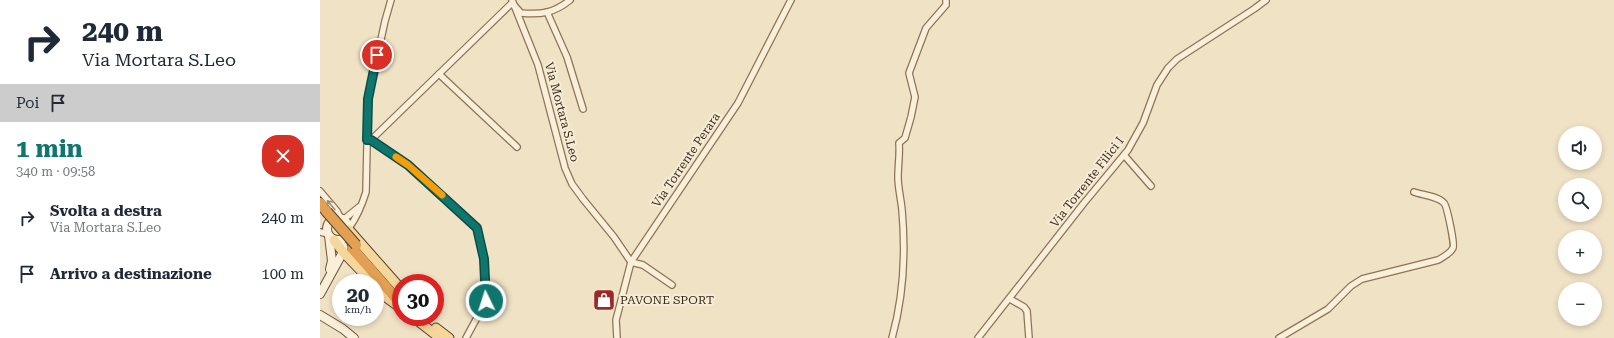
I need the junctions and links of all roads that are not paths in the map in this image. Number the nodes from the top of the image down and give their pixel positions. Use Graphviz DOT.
graph roads {
  1 [pos="391,0"];
  2 [pos="570,0"];
  3 [pos="791,0"];
  4 [pos="946,0"];
  5 [pos="1266,0"];
  6 [pos="512,1"];
  7 [pos="547,12"];
  8 [pos="439,74"];
  9 [pos="583,109"];
  10 [pos="369,140"];
  11 [pos="517,147"];
  12 [pos="1124,155"];
  13 [pos="1151,186"];
  14 [pos="320,191"];
  15 [pos="1414,192"];
  16 [pos="320,203"];
  17 [pos="363,204"];
  18 [pos="324,213"];
  19 [pos="342,219"];
  20 [pos="349,229"];
  21 [pos="331,236"];
  22 [pos="350,249"];
  23 [pos="631,262"];
  24 [pos="367,274"];
  25 [pos="327,279"];
  26 [pos="392,279"];
  27 [pos="672,285"];
  28 [pos="392,289"];
  29 [pos="320,294"];
  30 [pos="392,294"];
  31 [pos="384,295"];
  32 [pos="1010,299"];
  33 [pos="392,301"];
  34 [pos="320,315"];
  35 [pos="425,326"];
  36 [pos="435,326"];
  37 [pos="354,338"];
  38 [pos="440,338"];
  39 [pos="450,338"];
  40 [pos="466,338"];
  41 [pos="618,338"];
  42 [pos="892,338"];
  43 [pos="978,338"];
  44 [pos="1029,338"];
  45 [pos="1278,338"];
  1 -- 10 [label="street"];
  2 -- 7 [label="street"];
  3 -- 23 [label="street, Via Torrente Perara"];
  4 -- 42 [label="street"];
  5 -- 12 [label="street, Via Torrente Filici I"];
  6 -- 7 [label="street"];
  6 -- 8 [label="street"];
  6 -- 23 [label="street, Via Mortara S.Leo"];
  7 -- 9 [label="street"];
  8 -- 10 [label="street"];
  8 -- 11 [label="street"];
  10 -- 17 [label="street"];
  10 -- 40 [label="street"];
  12 -- 13 [label="street"];
  12 -- 32 [label="street, Via Torrente Filici I"];
  19 -- 14 [label="street, one-way"];
  15 -- 45 [label="street"];
  16 -- 18 [label="highway"];
  17 -- 19 [label="street"];
  17 -- 20 [label="street"];
  18 -- 22 [label="highway"];
  19 -- 20 [label="street"];
  19 -- 21 [label="street"];
  20 -- 21 [label="street"];
  20 -- 26 [label="main road"];
  21 -- 22 [label="main road"];
  21 -- 25 [label="street"];
  22 -- 24 [label="main road"];
  22 -- 25 [label="street"];
  22 -- 28 [label="highway"];
  22 -- 30 [label="highway"];
  23 -- 27 [label="street"];
  23 -- 41 [label="street, Via Torrente Perara"];
  25 -- 29 [label="street"];
  31 -- 33 [label="main road"];
  32 -- 43 [label="street, Via Torrente Filici I"];
  32 -- 44 [label="street"];
  34 -- 37 [label="street"];
  35 -- 38 [label="main road"];
  36 -- 39 [label="main road"];
}
